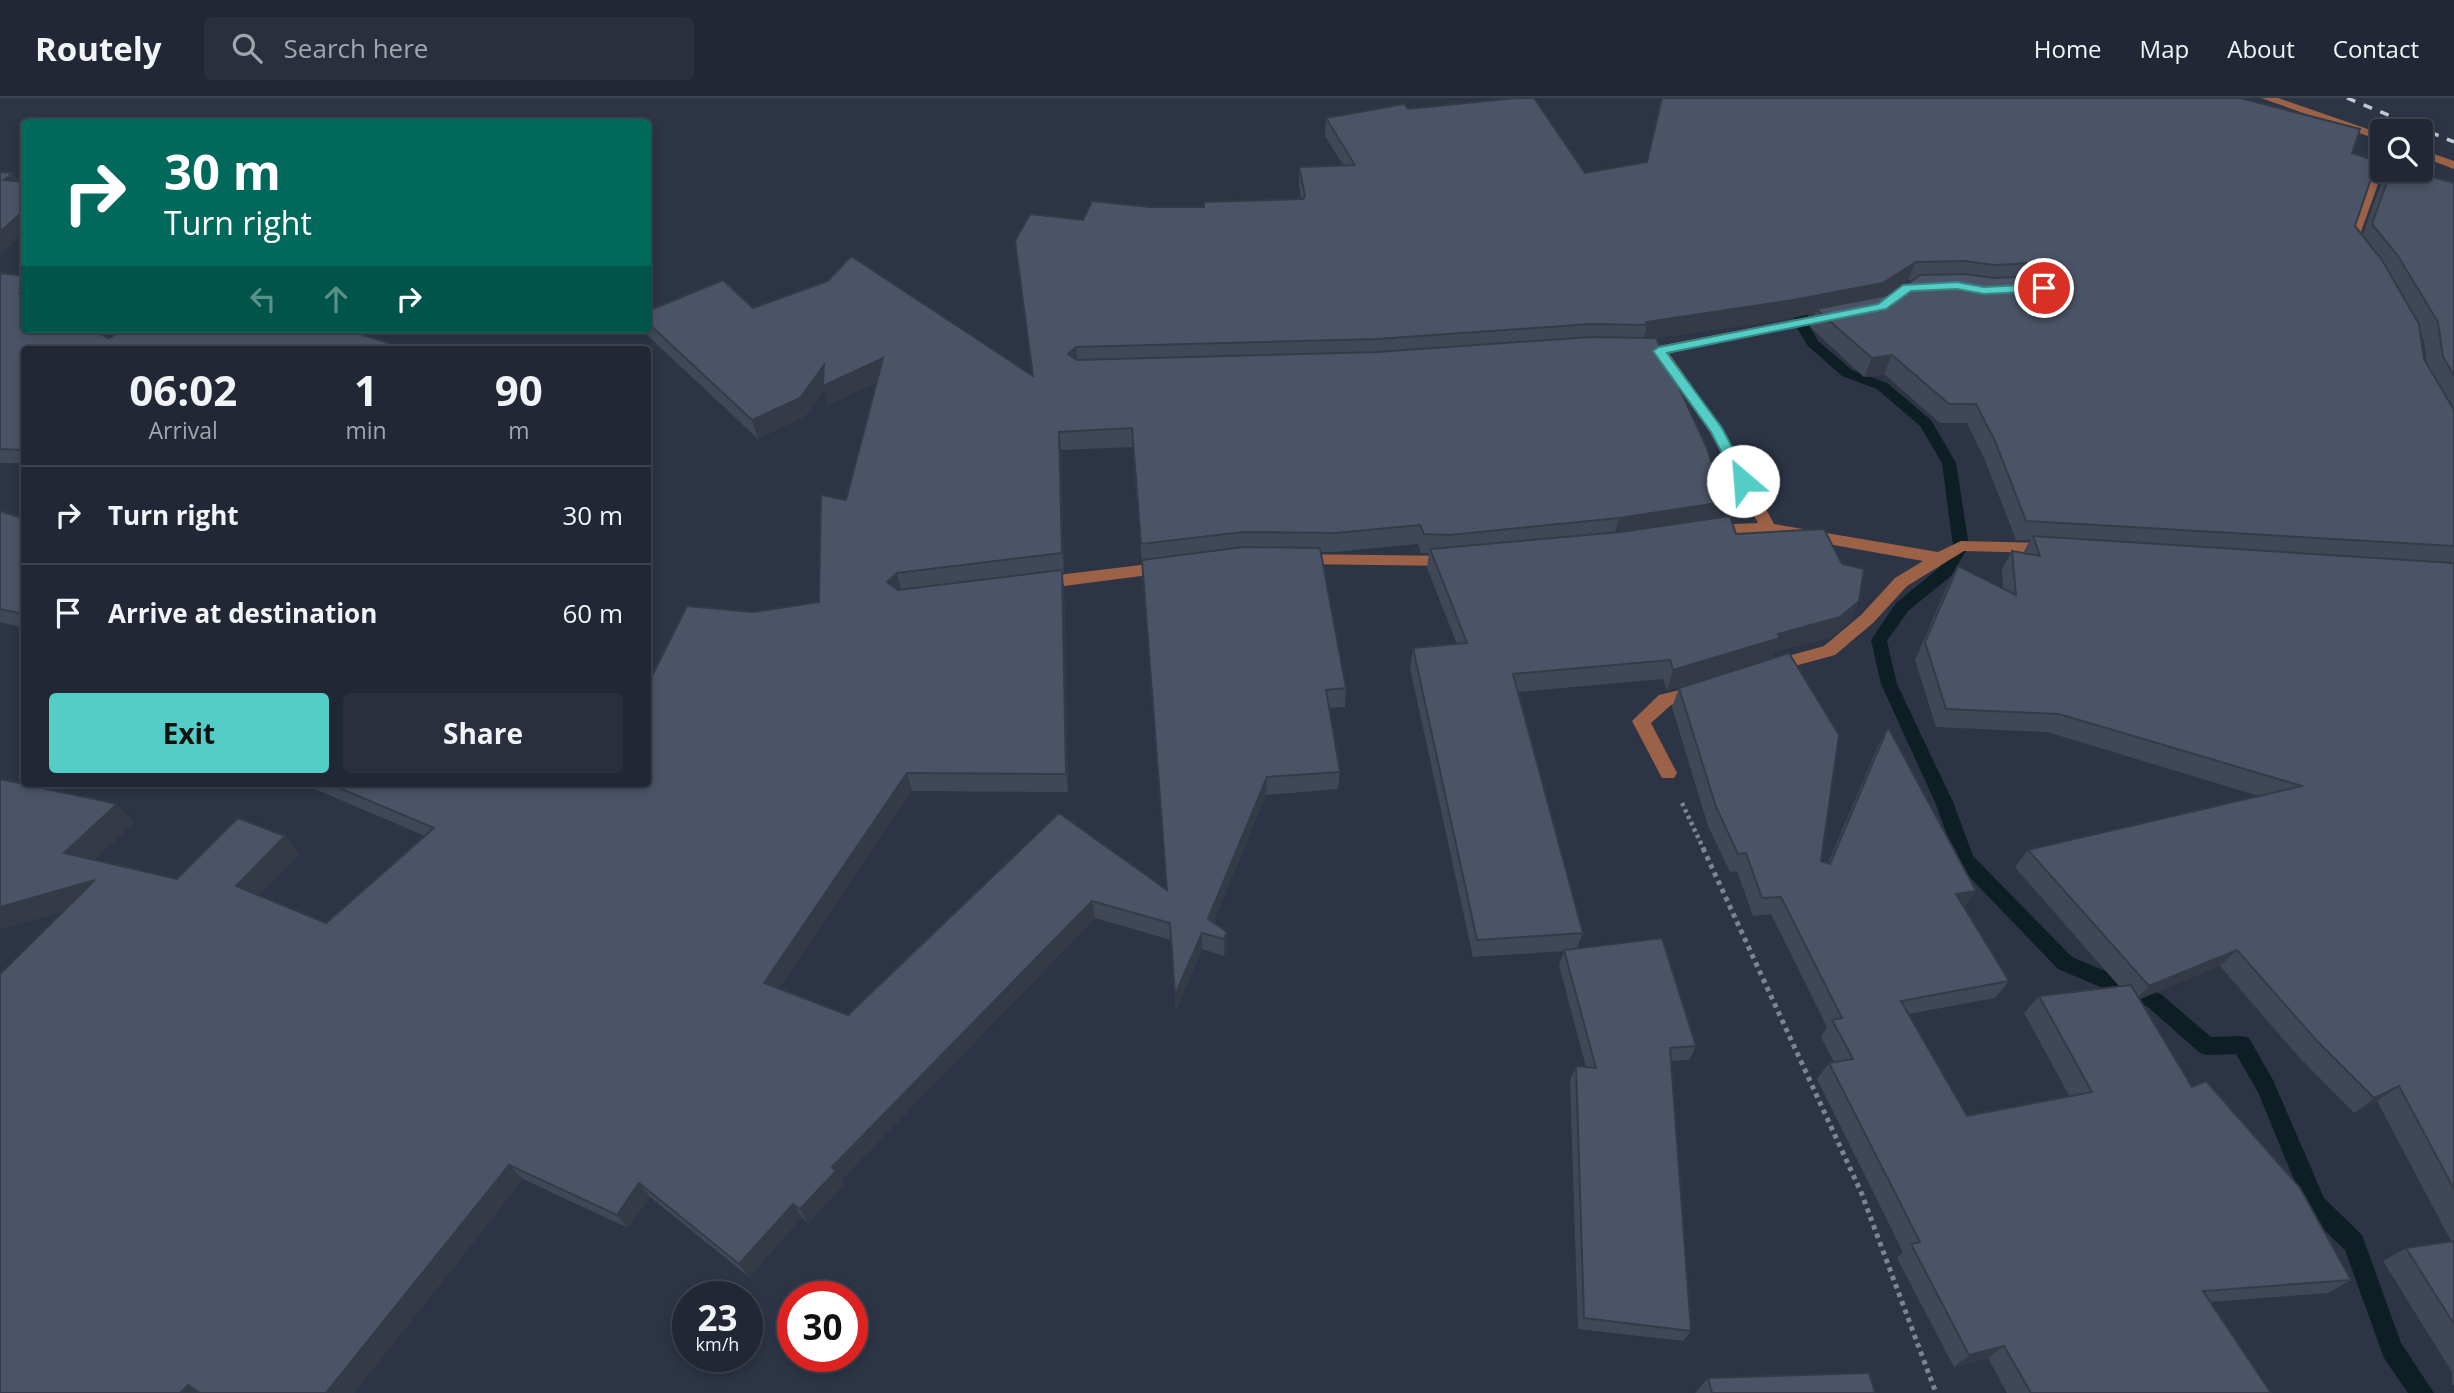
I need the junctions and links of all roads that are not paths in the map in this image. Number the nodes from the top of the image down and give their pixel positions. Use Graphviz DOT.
graph roads {
  1 [pos="2267,98"];
  2 [pos="2370,134"];
  3 [pos="2433,157"];
  4 [pos="2454,165"];
  5 [pos="2373,182"];
  6 [pos="2364,260"];
  7 [pos="1854,312"];
  8 [pos="1632,350"];
  9 [pos="1659,351"];
  10 [pos="1769,530"];
  11 [pos="1689,533"];
  12 [pos="2066,549"];
  13 [pos="1475,558"];
  14 [pos="1940,558"];
  15 [pos="1284,559"];
  16 [pos="1189,565"];
  17 [pos="1025,585"];
  18 [pos="1761,669"];
  19 [pos="1712,686"];
  20 [pos="1668,773"];
  1 -- 2 [label="street"];
  3 -- 4 [label="street"];
  5 -- 6 [label="street"];
  7 -- 9 [label="street"];
  8 -- 9 [label="street"];
  9 -- 10 [label="street"];
  10 -- 11 [label="street"];
  10 -- 14 [label="street"];
  12 -- 14 [label="street"];
  13 -- 15 [label="street"];
  14 -- 18 [label="street"];
  16 -- 17 [label="street"];
  19 -- 20 [label="street"];
}
